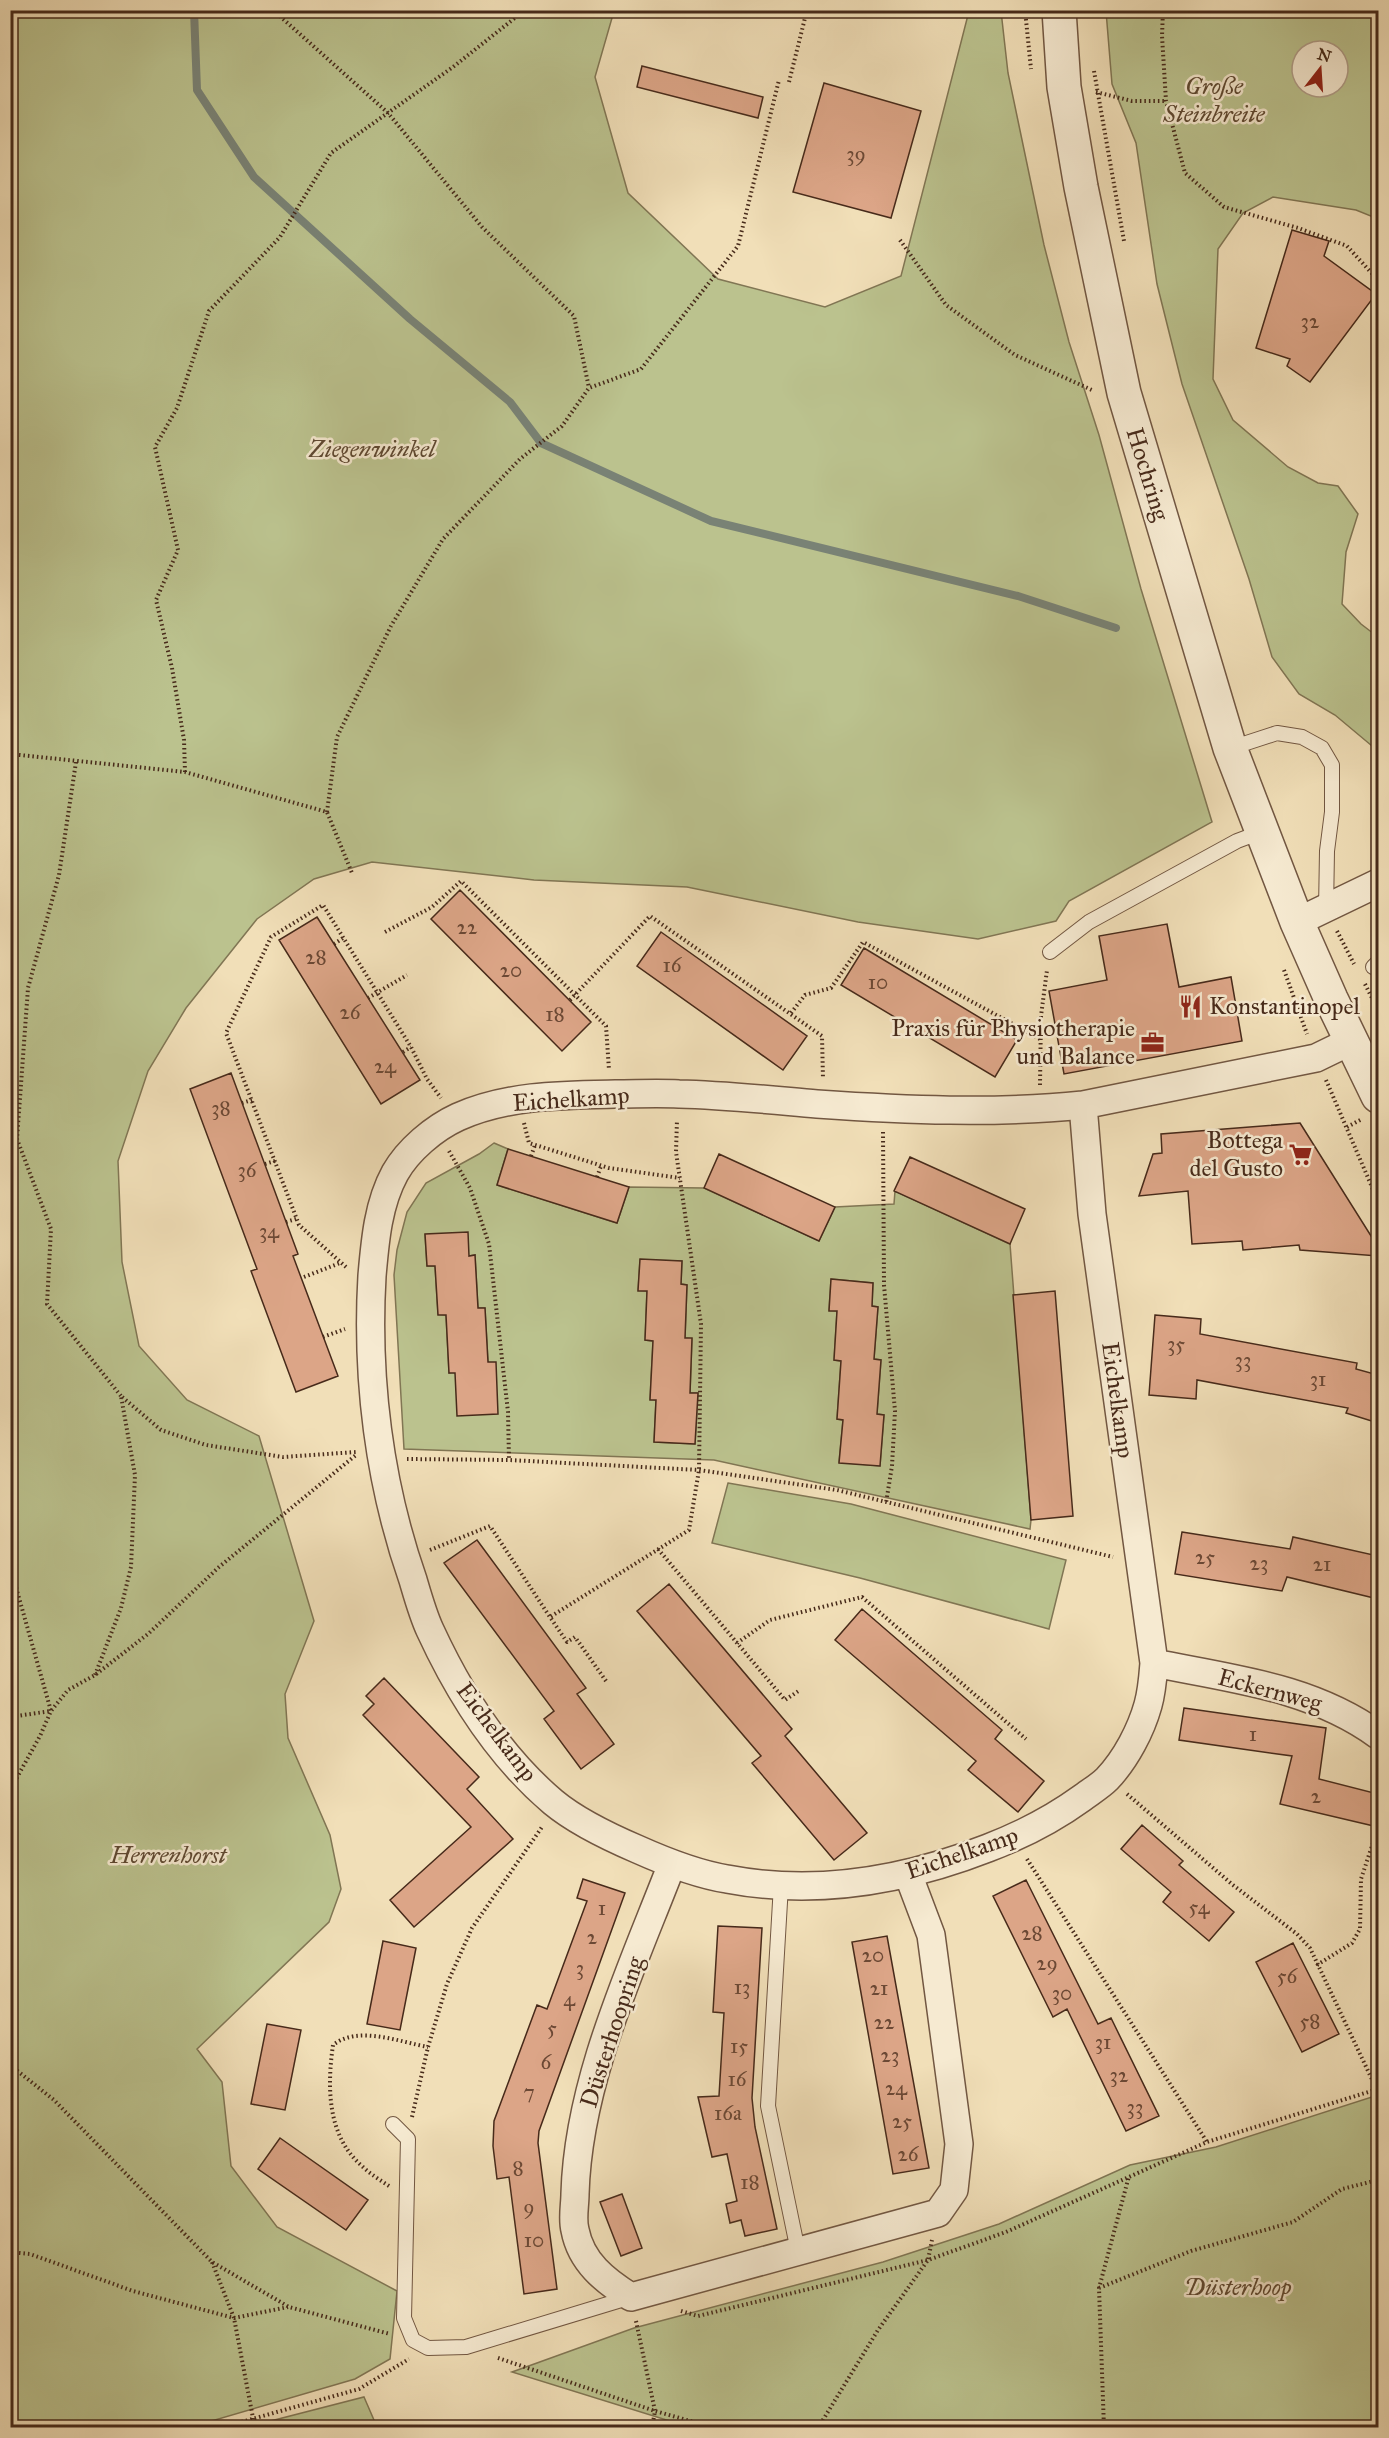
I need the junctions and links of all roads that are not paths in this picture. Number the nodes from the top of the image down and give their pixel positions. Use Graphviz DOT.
graph roads {
  1 [pos="1059,10"];
  2 [pos="1230,748"];
  3 [pos="1261,832"];
  4 [pos="1378,883"];
  5 [pos="1311,916"];
  6 [pos="1050,952"];
  7 [pos="1351,1041"];
  8 [pos="1378,1096"];
  9 [pos="1083,1105"];
  10 [pos="1155,1663"];
  11 [pos="1378,1735"];
  12 [pos="672,1864"];
  13 [pos="909,1874"];
  14 [pos="781,1885"];
  15 [pos="393,2124"];
  16 [pos="798,2251"];
  17 [pos="631,2298"];
  1 -- 2 [label="street, Hochring"];
  2 -- 3 [label="street, Hochring"];
  2 -- 5 [label="lane"];
  3 -- 5 [label="street, Hochring"];
  3 -- 6 [label="lane"];
  4 -- 5 [label="street"];
  5 -- 7 [label="street, Hochring"];
  7 -- 8 [label="street, Hochring"];
  7 -- 9 [label="street, Eichelkamp"];
  9 -- 10 [label="street, Eichelkamp"];
  9 -- 12 [label="street, Eichelkamp"];
  10 -- 11 [label="street, Eckernweg"];
  10 -- 13 [label="street, Eichelkamp"];
  12 -- 14 [label="street, Eichelkamp"];
  12 -- 17 [label="street, Düsterhoopring"];
  13 -- 14 [label="street, Eichelkamp"];
  13 -- 16 [label="street"];
  14 -- 16 [label="lane"];
  15 -- 17 [label="lane"];
  16 -- 17 [label="street"];
}
